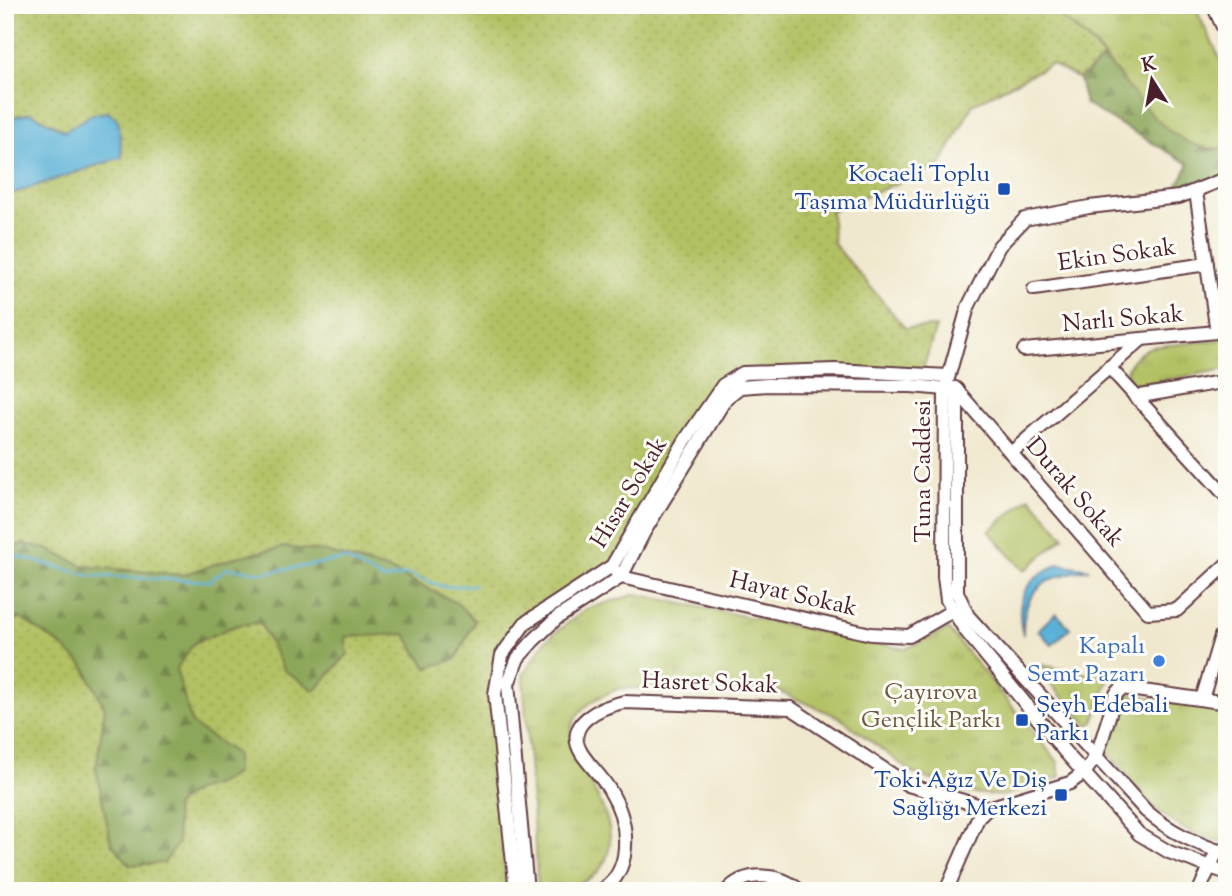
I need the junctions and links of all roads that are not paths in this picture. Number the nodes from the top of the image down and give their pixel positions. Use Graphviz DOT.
graph roads {
  1 [pos="1213,5"];
  2 [pos="1227,36"];
  3 [pos="1227,178"];
  4 [pos="1196,192"];
  5 [pos="1206,264"];
  6 [pos="1034,289"];
  7 [pos="1222,331"];
  8 [pos="1142,339"];
  9 [pos="1024,350"];
  10 [pos="1109,367"];
  11 [pos="1227,382"];
  12 [pos="950,385"];
  13 [pos="1135,397"];
  14 [pos="1011,453"];
  15 [pos="1227,497"];
  16 [pos="1227,564"];
  17 [pos="612,566"];
  18 [pos="621,577"];
  19 [pos="958,608"];
  20 [pos="1227,629"];
  21 [pos="1202,699"];
  22 [pos="1227,703"];
  23 [pos="1097,755"];
  24 [pos="1084,772"];
  25 [pos="988,808"];
  26 [pos="1223,852"];
  27 [pos="1209,867"];
  28 [pos="1227,873"];
  29 [pos="516,891"];
  30 [pos="527,891"];
  31 [pos="600,891"];
  32 [pos="727,891"];
  33 [pos="800,891"];
  34 [pos="946,891"];
  35 [pos="1199,891"];
  1 -- 2 [label="street"];
  3 -- 4 [label="street, Tuna Caddesi"];
  4 -- 5 [label="street, Ekin Sokak"];
  4 -- 12 [label="street, Tuna Caddesi"];
  5 -- 6 [label="street, Ekin Sokak"];
  5 -- 7 [label="street, Ekin Sokak"];
  7 -- 8 [label="street, Narlı Sokak"];
  8 -- 9 [label="street, Narlı Sokak"];
  8 -- 10 [label="street"];
  10 -- 13 [label="street"];
  10 -- 14 [label="street"];
  11 -- 13 [label="street"];
  12 -- 14 [label="street, Durak Sokak"];
  12 -- 17 [label="street, Hisar Sokak"];
  12 -- 18 [label="street, Hisar Sokak"];
  12 -- 19 [label="street, Tuna Caddesi"];
  13 -- 15 [label="street"];
  14 -- 16 [label="street, Durak Sokak"];
  17 -- 18 [label="street"];
  17 -- 29 [label="street, Hisar Sokak"];
  18 -- 19 [label="street, Hayat Sokak"];
  18 -- 30 [label="street, Hisar Sokak"];
  19 -- 23 [label="street, Tuna Caddesi"];
  19 -- 24 [label="street, Tuna Caddesi"];
  20 -- 21 [label="street"];
  21 -- 22 [label="street"];
  21 -- 23 [label="street"];
  23 -- 24 [label="street"];
  23 -- 26 [label="street, Tuna Caddesi"];
  24 -- 25 [label="street"];
  24 -- 27 [label="street, Tuna Caddesi"];
  25 -- 31 [label="street, Hasret Sokak"];
  25 -- 34 [label="street"];
  26 -- 27 [label="street"];
  27 -- 28 [label="street, Tuna Caddesi"];
  27 -- 35 [label="street"];
  32 -- 33 [label="street"];
}
